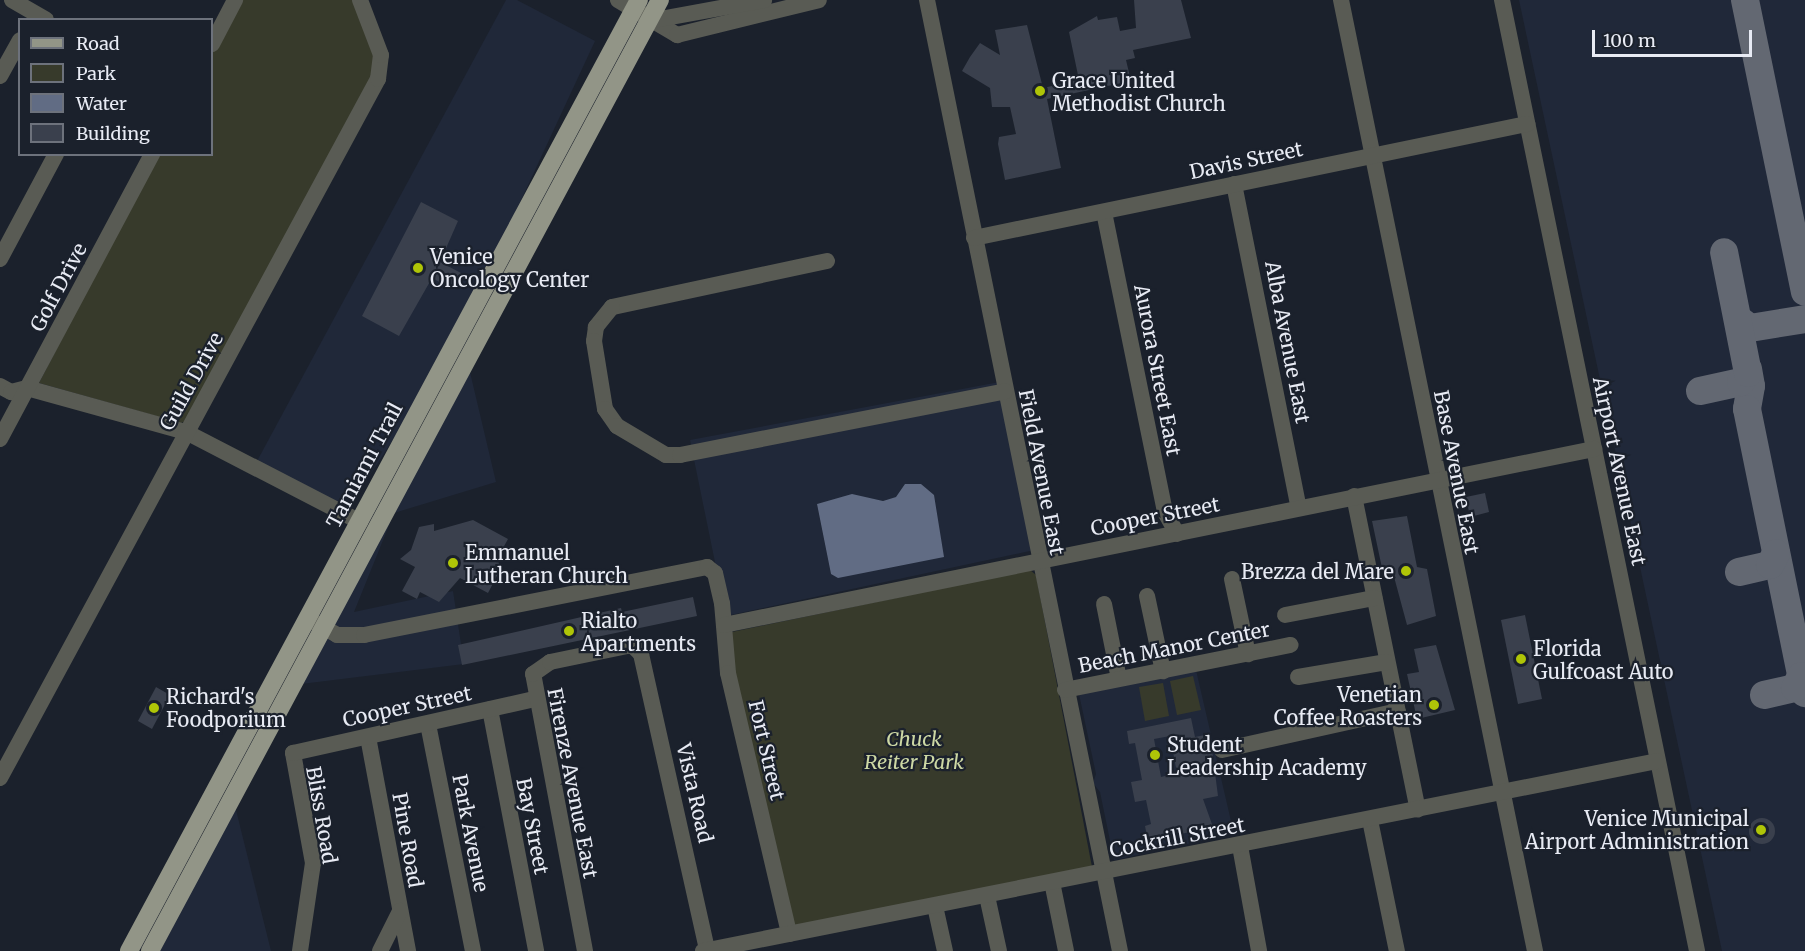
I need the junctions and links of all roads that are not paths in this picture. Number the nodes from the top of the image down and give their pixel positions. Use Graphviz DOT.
graph roads {
  1 [pos="12,0"];
  2 [pos="235,0"];
  3 [pos="360,0"];
  4 [pos="618,0"];
  5 [pos="660,0"];
  6 [pos="764,0"];
  7 [pos="819,0"];
  8 [pos="927,0"];
  9 [pos="1341,0"];
  10 [pos="1502,0"];
  11 [pos="637,4"];
  12 [pos="37,17"];
  13 [pos="649,21"];
  14 [pos="213,42"];
  15 [pos="18,44"];
  16 [pos="0,76"];
  17 [pos="1527,124"];
  18 [pos="55,156"];
  19 [pos="151,156"];
  20 [pos="1374,156"];
  21 [pos="1234,184"];
  22 [pos="1104,212"];
  23 [pos="974,238"];
  24 [pos="0,259"];
  25 [pos="827,261"];
  26 [pos="0,386"];
  27 [pos="27,388"];
  28 [pos="1005,391"];
  29 [pos="186,432"];
  30 [pos="0,439"];
  31 [pos="1594,449"];
  32 [pos="1437,480"];
  33 [pos="1354,496"];
  34 [pos="1299,508"];
  35 [pos="360,522"];
  36 [pos="1177,534"];
  37 [pos="1039,561"];
  38 [pos="1232,579"];
  39 [pos="1147,596"];
  40 [pos="1374,598"];
  41 [pos="1104,604"];
  42 [pos="1286,615"];
  43 [pos="316,623"];
  44 [pos="724,625"];
  45 [pos="1291,645"];
  46 [pos="637,646"];
  47 [pos="1248,654"];
  48 [pos="1387,662"];
  49 [pos="1163,671"];
  50 [pos="1298,677"];
  51 [pos="1119,679"];
  52 [pos="1065,690"];
  53 [pos="535,699"];
  54 [pos="490,709"];
  55 [pos="1398,711"];
  56 [pos="428,724"];
  57 [pos="368,737"];
  58 [pos="1222,750"];
  59 [pos="291,756"];
  60 [pos="1657,760"];
  61 [pos="0,778"];
  62 [pos="1502,793"];
  63 [pos="1419,810"];
  64 [pos="1370,820"];
  65 [pos="1240,846"];
  66 [pos="1104,873"];
  67 [pos="1052,882"];
  68 [pos="987,896"];
  69 [pos="935,906"];
  70 [pos="400,911"];
  71 [pos="789,934"];
  72 [pos="129,951"];
  73 [pos="150,951"];
  74 [pos="300,951"];
  75 [pos="380,951"];
  76 [pos="408,951"];
  77 [pos="473,951"];
  78 [pos="536,951"];
  79 [pos="585,951"];
  80 [pos="705,951"];
  81 [pos="945,951"];
  82 [pos="999,951"];
  83 [pos="1066,951"];
  84 [pos="1120,951"];
  85 [pos="1259,951"];
  86 [pos="1397,951"];
  87 [pos="1535,951"];
  88 [pos="1697,951"];
  1 -- 12 [label="street"];
  2 -- 14 [label="street"];
  3 -- 29 [label="street, Guild Drive"];
  4 -- 11 [label="street"];
  5 -- 13 [label="main road, Tamiami Trail"];
  6 -- 13 [label="street"];
  7 -- 13 [label="street"];
  8 -- 23 [label="street, Field Avenue East"];
  9 -- 20 [label="street, Base Avenue East"];
  10 -- 17 [label="street, Airport Avenue East"];
  11 -- 13 [label="street"];
  11 -- 35 [label="main road, Tamiami Trail"];
  13 -- 43 [label="main road, Tamiami Trail"];
  15 -- 16 [label="street"];
  17 -- 20 [label="street, Davis Street"];
  17 -- 31 [label="street, Airport Avenue East"];
  18 -- 24 [label="street"];
  19 -- 27 [label="street, Golf Drive"];
  20 -- 21 [label="street, Davis Street"];
  20 -- 32 [label="street, Base Avenue East"];
  21 -- 22 [label="street, Davis Street"];
  21 -- 34 [label="street, Alba Avenue East"];
  22 -- 23 [label="street, Davis Street"];
  22 -- 36 [label="street, Aurora Street East"];
  23 -- 28 [label="street, Field Avenue East"];
  25 -- 28 [label="street"];
  26 -- 27 [label="street"];
  27 -- 29 [label="street"];
  27 -- 30 [label="street, Golf Drive"];
  28 -- 37 [label="street, Field Avenue East"];
  29 -- 35 [label="street"];
  29 -- 61 [label="street, Guild Drive"];
  31 -- 32 [label="street, Cooper Street"];
  31 -- 60 [label="street, Airport Avenue East"];
  32 -- 33 [label="street, Cooper Street"];
  32 -- 62 [label="street, Base Avenue East"];
  33 -- 34 [label="street, Cooper Street"];
  33 -- 40 [label="street"];
  34 -- 36 [label="street, Cooper Street"];
  35 -- 43 [label="main road, Tamiami Trail"];
  36 -- 37 [label="street, Cooper Street"];
  37 -- 44 [label="street, Cooper Street"];
  37 -- 52 [label="street, Field Avenue East"];
  38 -- 47 [label="street"];
  39 -- 49 [label="street"];
  40 -- 42 [label="street, Beach Manor Center"];
  40 -- 48 [label="street"];
  41 -- 51 [label="street"];
  43 -- 44 [label="street, Fort Street"];
  43 -- 72 [label="main road, Tamiami Trail"];
  43 -- 73 [label="main road, Tamiami Trail"];
  44 -- 71 [label="street, Fort Street"];
  45 -- 47 [label="street, Beach Manor Center"];
  46 -- 53 [label="street, Firenze Avenue East"];
  46 -- 80 [label="street, Vista Road"];
  47 -- 49 [label="street, Beach Manor Center"];
  48 -- 50 [label="street"];
  48 -- 55 [label="street"];
  49 -- 51 [label="street, Beach Manor Center"];
  51 -- 52 [label="street, Beach Manor Center"];
  52 -- 66 [label="street, Field Avenue East"];
  53 -- 54 [label="street, Cooper Street"];
  53 -- 79 [label="street, Firenze Avenue East"];
  54 -- 56 [label="street, Cooper Street"];
  54 -- 78 [label="street, Bay Street"];
  55 -- 58 [label="street"];
  55 -- 63 [label="street"];
  56 -- 57 [label="street, Cooper Street"];
  56 -- 77 [label="street, Park Avenue"];
  57 -- 59 [label="street, Cooper Street"];
  57 -- 70 [label="street, Pine Road"];
  59 -- 74 [label="street, Bliss Road"];
  60 -- 62 [label="street, Cockrill Street"];
  60 -- 88 [label="street, Airport Avenue East"];
  62 -- 63 [label="street, Cockrill Street"];
  62 -- 87 [label="street, Base Avenue East"];
  63 -- 64 [label="street, Cockrill Street"];
  64 -- 65 [label="street, Cockrill Street"];
  64 -- 86 [label="street"];
  65 -- 66 [label="street, Cockrill Street"];
  65 -- 85 [label="street"];
  66 -- 67 [label="street, Cockrill Street"];
  66 -- 84 [label="street, Field Avenue East"];
  67 -- 68 [label="street, Cockrill Street"];
  67 -- 83 [label="street"];
  68 -- 69 [label="street, Cockrill Street"];
  68 -- 82 [label="street"];
  69 -- 71 [label="street, Cockrill Street"];
  69 -- 81 [label="street"];
  70 -- 75 [label="street"];
  70 -- 76 [label="street, Pine Road"];
  71 -- 80 [label="street, Cockrill Street"];
}
